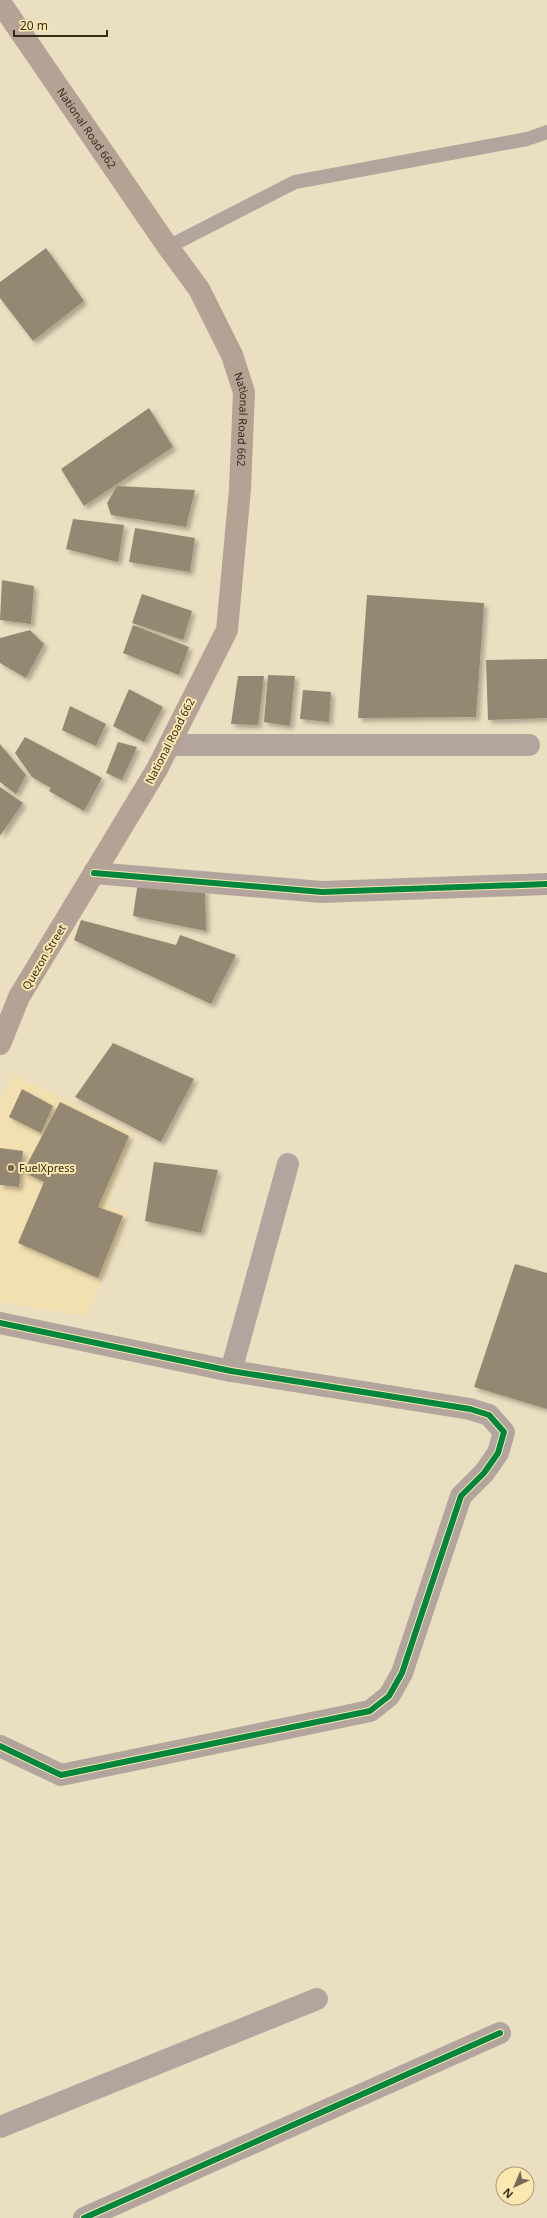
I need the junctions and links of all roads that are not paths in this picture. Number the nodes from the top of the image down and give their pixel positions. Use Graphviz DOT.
graph roads {
  1 [pos="0,2"];
  2 [pos="547,132"];
  3 [pos="168,247"];
  4 [pos="169,745"];
  5 [pos="529,745"];
  6 [pos="94,873"];
  7 [pos="547,884"];
  8 [pos="0,1044"];
  9 [pos="288,1164"];
  10 [pos="0,1323"];
  11 [pos="231,1371"];
  12 [pos="0,1746"];
  13 [pos="317,1999"];
  14 [pos="500,2033"];
  15 [pos="0,2127"];
  16 [pos="84,2218"];
  1 -- 3 [label="main road, National Road 662"];
  2 -- 3 [label="lane"];
  3 -- 4 [label="main road, National Road 662"];
  4 -- 5 [label="street"];
  4 -- 6 [label="main road, National Road 662"];
  6 -- 7 [label="street"];
  6 -- 8 [label="main road, Quezon Street"];
  9 -- 11 [label="street"];
  10 -- 11 [label="street"];
  11 -- 12 [label="street"];
  13 -- 15 [label="street"];
  14 -- 16 [label="street"];
}
